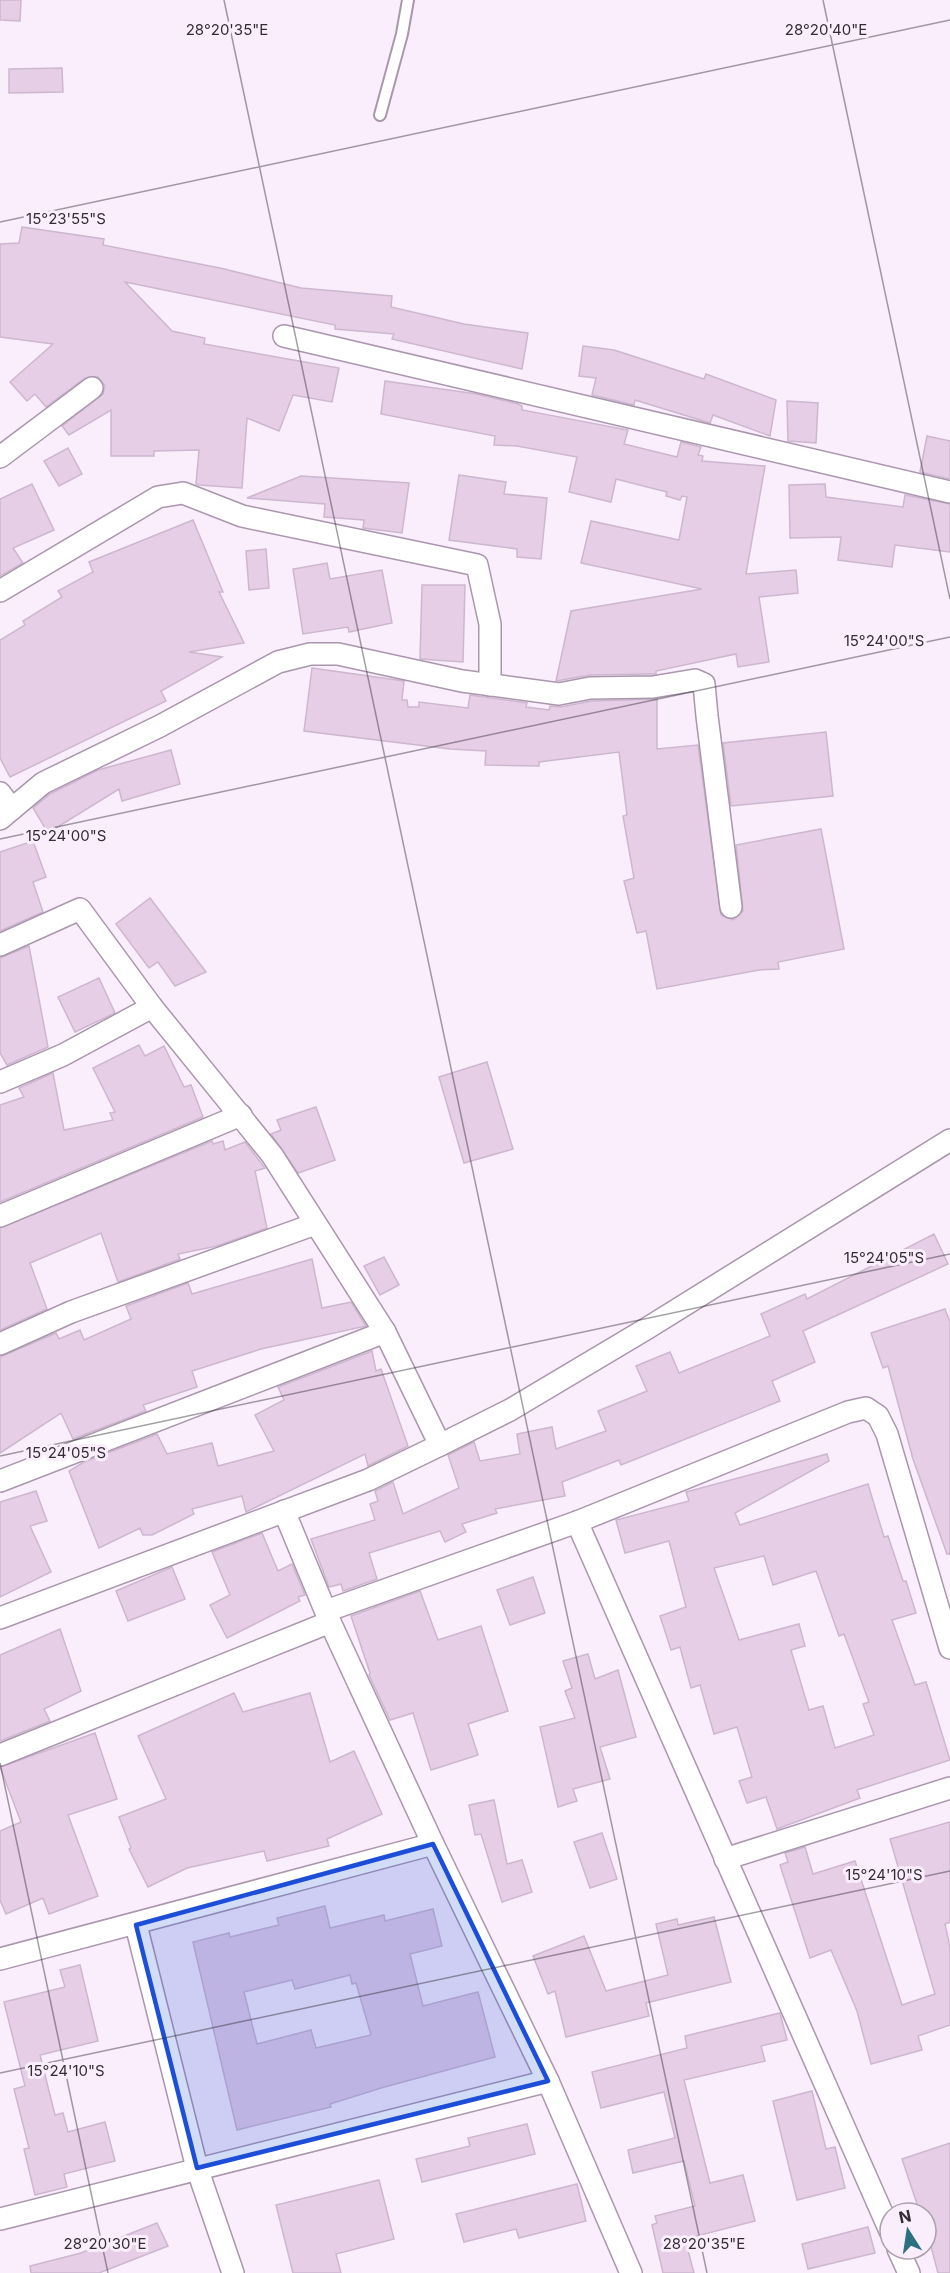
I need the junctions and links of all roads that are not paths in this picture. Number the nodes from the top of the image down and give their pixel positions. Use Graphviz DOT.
graph roads {
  1 [pos="408,0"];
  2 [pos="381,115"];
  3 [pos="284,336"];
  4 [pos="92,388"];
  5 [pos="0,457"];
  6 [pos="950,492"];
  7 [pos="0,591"];
  8 [pos="490,685"];
  9 [pos="4,807"];
  10 [pos="731,907"];
  11 [pos="0,945"];
  12 [pos="152,1007"];
  13 [pos="0,1082"];
  14 [pos="241,1115"];
  15 [pos="950,1140"];
  16 [pos="0,1216"];
  17 [pos="315,1224"];
  18 [pos="384,1332"];
  19 [pos="0,1344"];
  20 [pos="440,1445"];
  21 [pos="0,1481"];
  22 [pos="284,1511"];
  23 [pos="577,1522"];
  24 [pos="328,1616"];
  25 [pos="0,1618"];
  26 [pos="950,1648"];
  27 [pos="0,1755"];
  28 [pos="950,1788"];
  29 [pos="433,1844"];
  30 [pos="725,1859"];
  31 [pos="136,1925"];
  32 [pos="0,1959"];
  33 [pos="548,2080"];
  34 [pos="197,2168"];
  35 [pos="878,2204"];
  36 [pos="0,2218"];
  37 [pos="233,2273"];
  38 [pos="632,2273"];
  1 -- 2 [label="lane"];
  3 -- 6 [label="street"];
  4 -- 5 [label="street"];
  7 -- 8 [label="street"];
  8 -- 9 [label="street"];
  8 -- 10 [label="street"];
  11 -- 12 [label="street"];
  12 -- 13 [label="street"];
  12 -- 14 [label="street"];
  14 -- 16 [label="street"];
  14 -- 17 [label="street"];
  15 -- 20 [label="street"];
  17 -- 18 [label="street"];
  17 -- 19 [label="street"];
  18 -- 20 [label="street"];
  18 -- 21 [label="street"];
  20 -- 22 [label="street"];
  22 -- 24 [label="street"];
  22 -- 25 [label="street"];
  23 -- 24 [label="street"];
  23 -- 26 [label="street"];
  23 -- 30 [label="street"];
  24 -- 27 [label="street"];
  24 -- 29 [label="street"];
  28 -- 30 [label="street"];
  29 -- 31 [label="street"];
  29 -- 33 [label="street"];
  30 -- 35 [label="street"];
  31 -- 32 [label="street"];
  31 -- 34 [label="street"];
  33 -- 34 [label="street"];
  33 -- 38 [label="street"];
  34 -- 36 [label="street"];
  34 -- 37 [label="street"];
}
